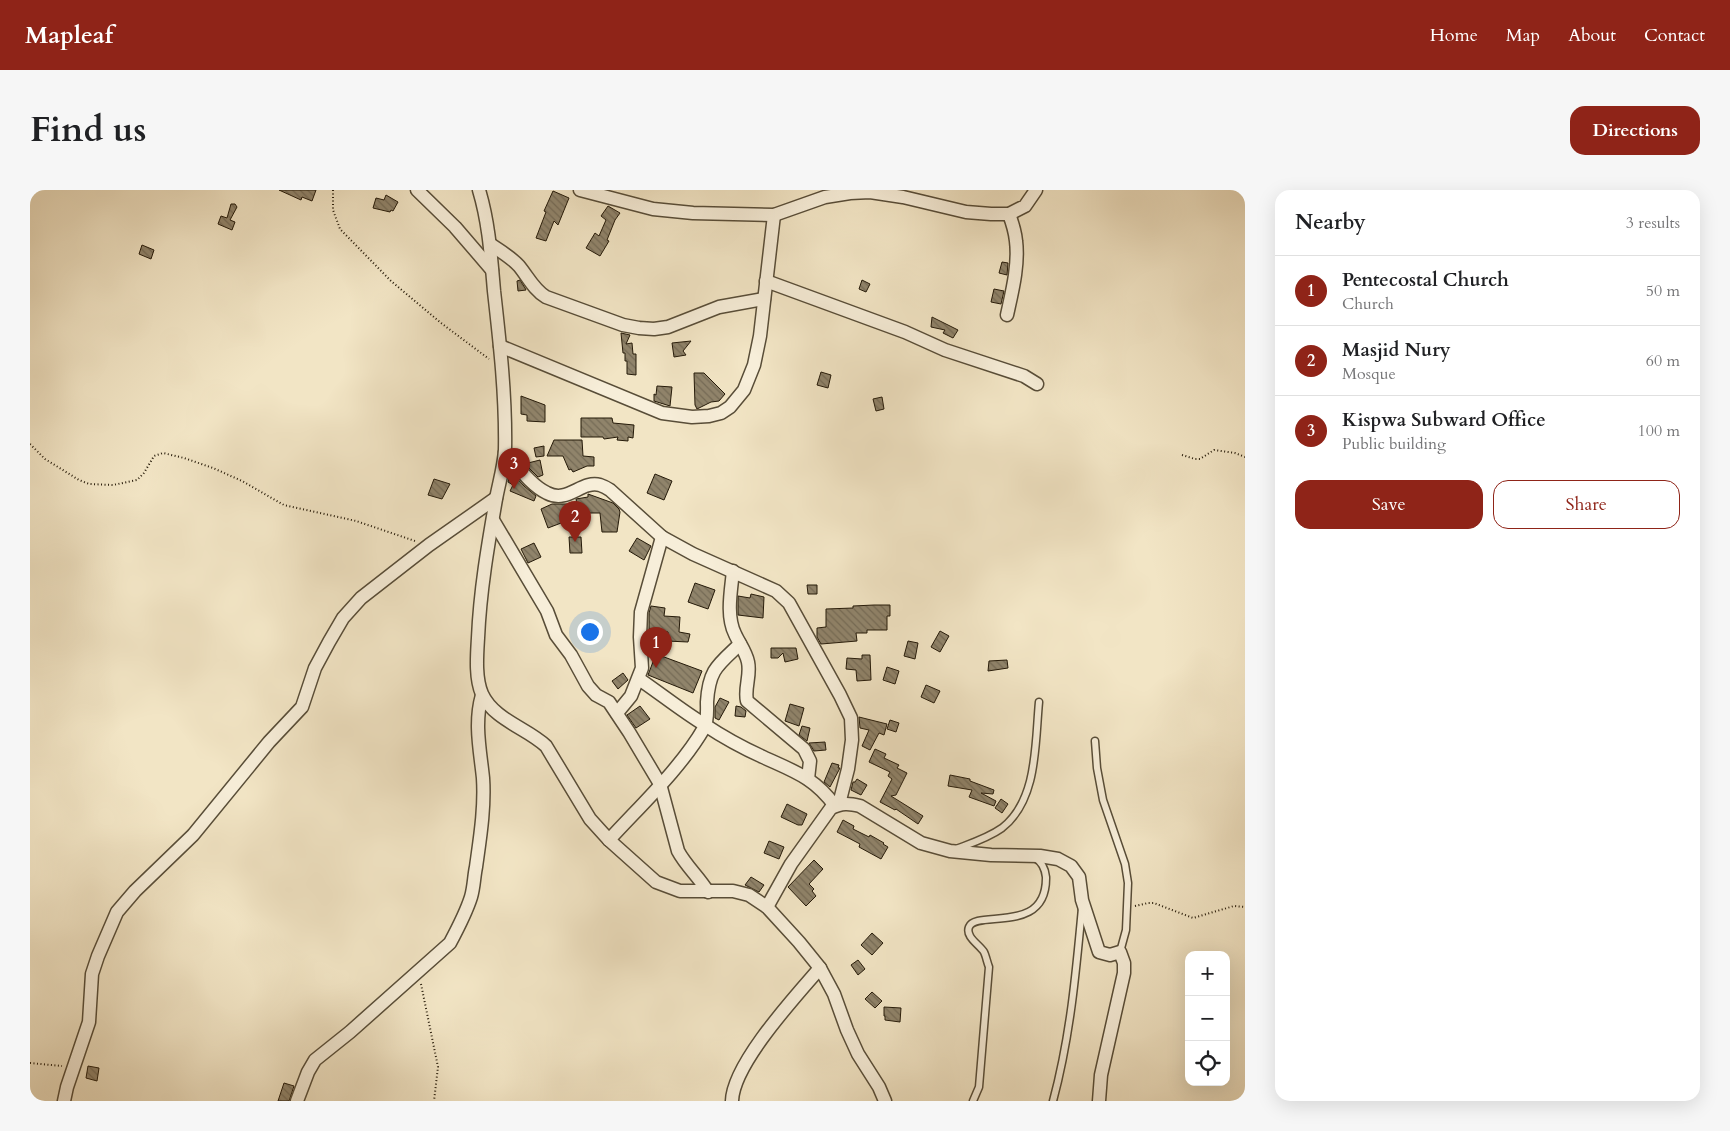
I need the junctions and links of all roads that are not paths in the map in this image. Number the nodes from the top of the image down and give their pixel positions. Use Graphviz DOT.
graph roads {
  1 [pos="417,190"];
  2 [pos="479,190"];
  3 [pos="580,190"];
  4 [pos="1036,190"];
  5 [pos="774,214"];
  6 [pos="1009,214"];
  7 [pos="490,244"];
  8 [pos="492,271"];
  9 [pos="766,281"];
  10 [pos="764,299"];
  11 [pos="1007,315"];
  12 [pos="500,346"];
  13 [pos="1037,384"];
  14 [pos="505,452"];
  15 [pos="496,498"];
  16 [pos="493,520"];
  17 [pos="662,537"];
  18 [pos="733,572"];
  19 [pos="740,644"];
  20 [pos="638,679"];
  21 [pos="482,694"];
  22 [pos="1039,702"];
  23 [pos="617,713"];
  24 [pos="705,726"];
  25 [pos="1095,741"];
  26 [pos="808,778"];
  27 [pos="660,784"];
  28 [pos="837,805"];
  29 [pos="609,840"];
  30 [pos="950,851"];
  31 [pos="1031,855"];
  32 [pos="708,892"];
  33 [pos="1082,900"];
  34 [pos="767,907"];
  35 [pos="1120,952"];
  36 [pos="820,968"];
  37 [pos="64,1101"];
  38 [pos="297,1101"];
  39 [pos="732,1101"];
  40 [pos="885,1101"];
  41 [pos="973,1101"];
  42 [pos="1053,1101"];
  43 [pos="1099,1101"];
  1 -- 8 [label="street"];
  2 -- 7 [label="street"];
  3 -- 5 [label="street"];
  4 -- 6 [label="street"];
  5 -- 6 [label="street"];
  5 -- 9 [label="street"];
  6 -- 11 [label="street"];
  7 -- 8 [label="street"];
  7 -- 10 [label="street"];
  8 -- 12 [label="street"];
  9 -- 10 [label="street"];
  9 -- 13 [label="street"];
  10 -- 12 [label="street"];
  12 -- 14 [label="street"];
  14 -- 15 [label="street"];
  14 -- 17 [label="street"];
  15 -- 16 [label="street"];
  15 -- 37 [label="street"];
  16 -- 21 [label="street"];
  16 -- 23 [label="street"];
  17 -- 18 [label="street"];
  17 -- 20 [label="street"];
  18 -- 19 [label="street"];
  18 -- 28 [label="street"];
  19 -- 24 [label="street"];
  19 -- 26 [label="street"];
  20 -- 23 [label="street"];
  20 -- 24 [label="street"];
  21 -- 29 [label="street"];
  21 -- 38 [label="street"];
  22 -- 30 [label="lane"];
  23 -- 27 [label="street"];
  24 -- 26 [label="street"];
  24 -- 27 [label="street"];
  25 -- 35 [label="lane"];
  26 -- 28 [label="street"];
  27 -- 29 [label="street"];
  27 -- 32 [label="street"];
  28 -- 30 [label="street"];
  28 -- 34 [label="street"];
  29 -- 32 [label="street"];
  30 -- 31 [label="street"];
  31 -- 33 [label="street"];
  31 -- 41 [label="lane"];
  32 -- 34 [label="street"];
  33 -- 35 [label="street"];
  33 -- 42 [label="lane"];
  34 -- 36 [label="street"];
  35 -- 43 [label="street"];
  36 -- 39 [label="street"];
  36 -- 40 [label="street"];
}
